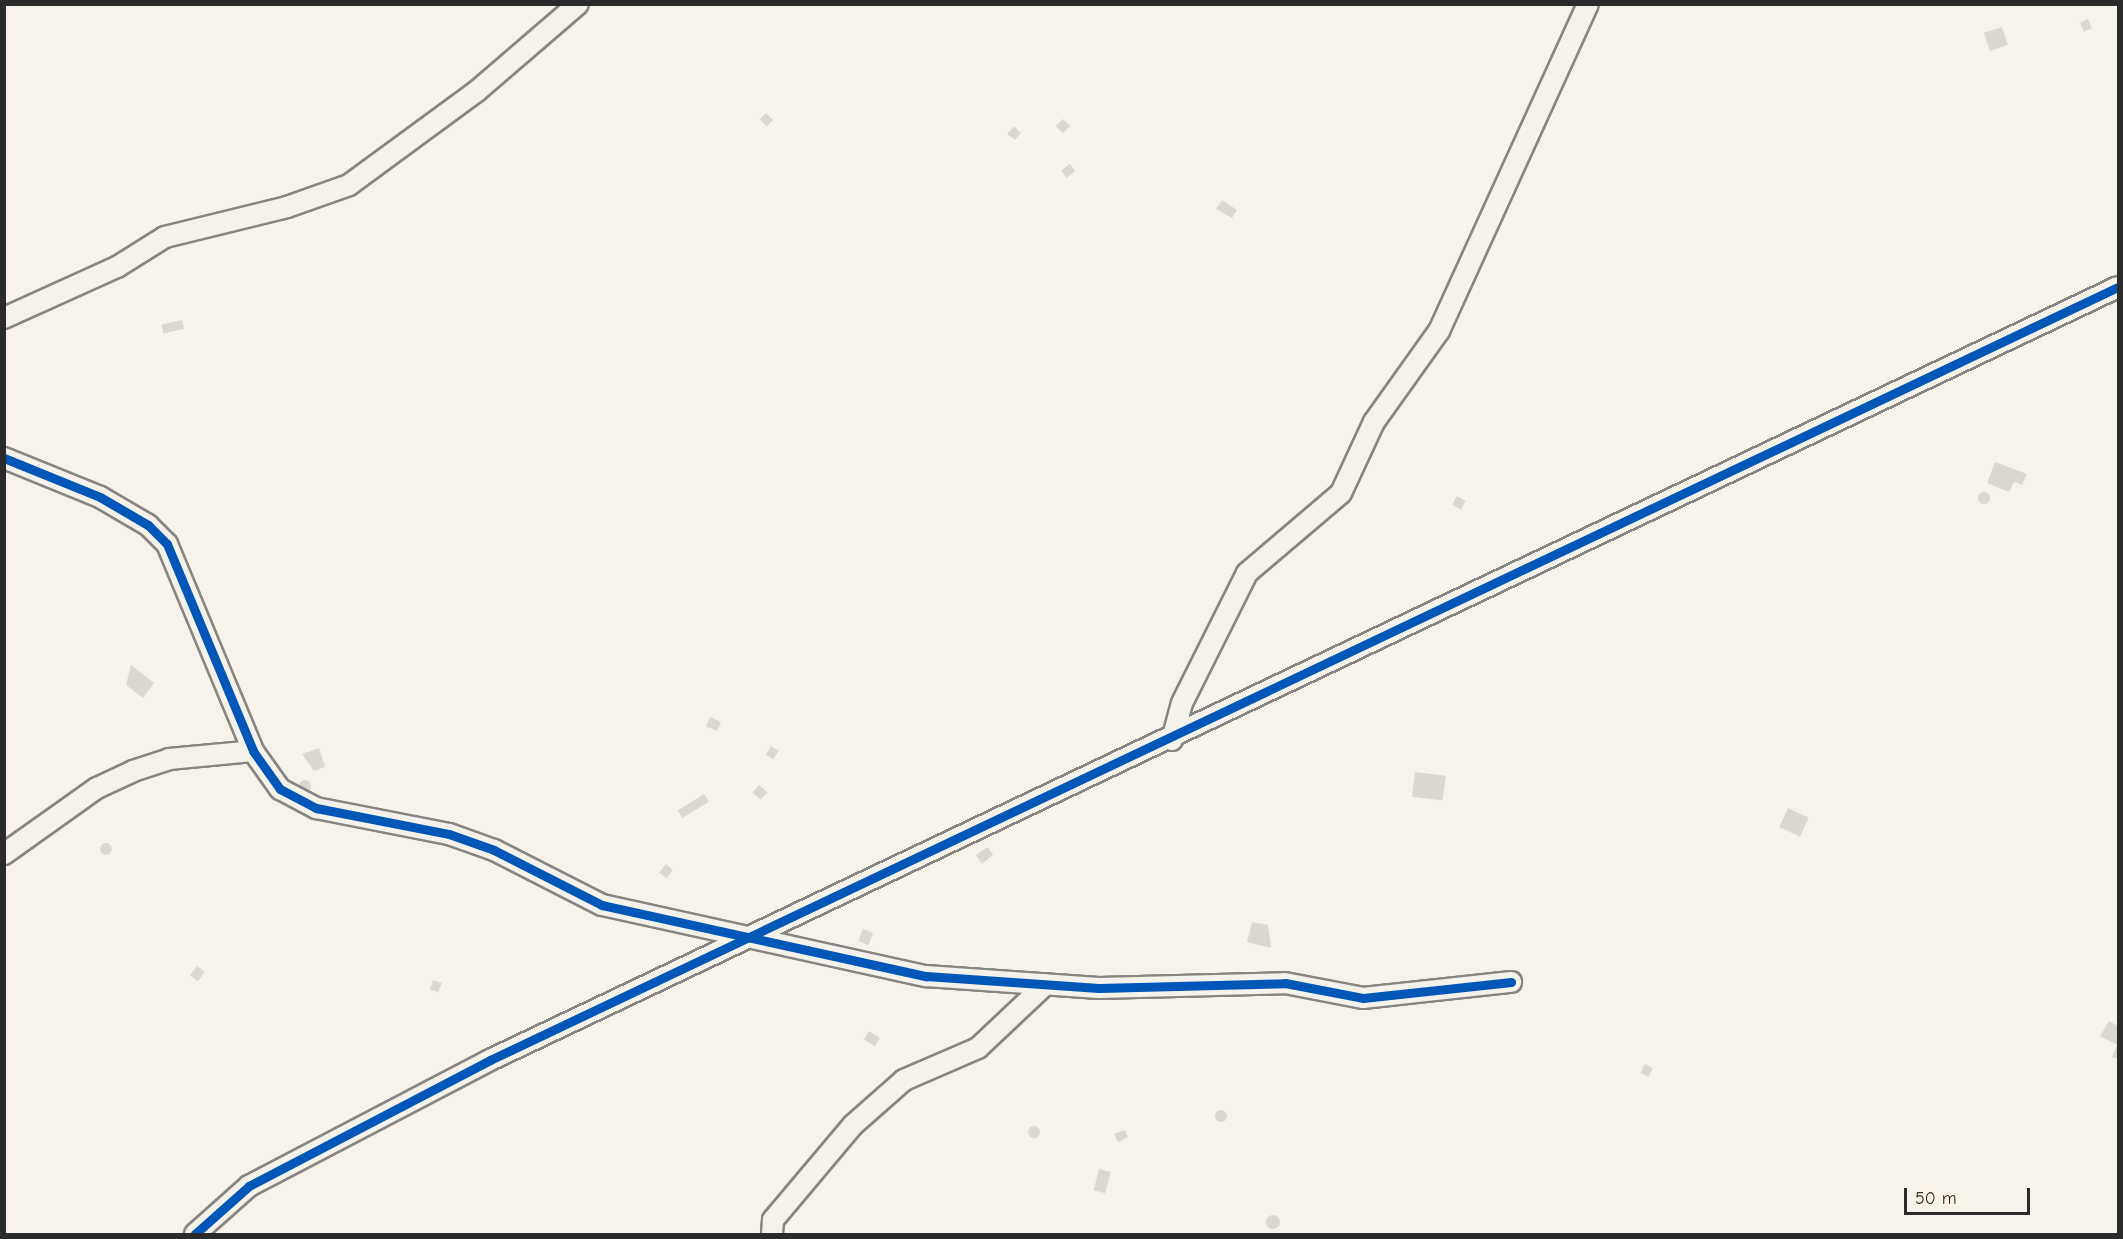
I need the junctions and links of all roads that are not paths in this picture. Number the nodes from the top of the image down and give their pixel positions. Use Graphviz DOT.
graph roads {
  1 [pos="578,4"];
  2 [pos="1588,4"];
  3 [pos="2118,287"];
  4 [pos="4,318"];
  5 [pos="4,458"];
  6 [pos="1172,740"];
  7 [pos="253,751"];
  8 [pos="4,854"];
  9 [pos="748,941"];
  10 [pos="1511,982"];
  11 [pos="1046,984"];
  12 [pos="195,1234"];
  13 [pos="772,1234"];
  1 -- 4 [label="street"];
  2 -- 6 [label="street"];
  3 -- 6 [label="street"];
  5 -- 7 [label="street"];
  6 -- 9 [label="street"];
  7 -- 8 [label="street"];
  7 -- 9 [label="street"];
  9 -- 11 [label="street"];
  9 -- 12 [label="street"];
  10 -- 11 [label="street"];
  11 -- 13 [label="street"];
}
